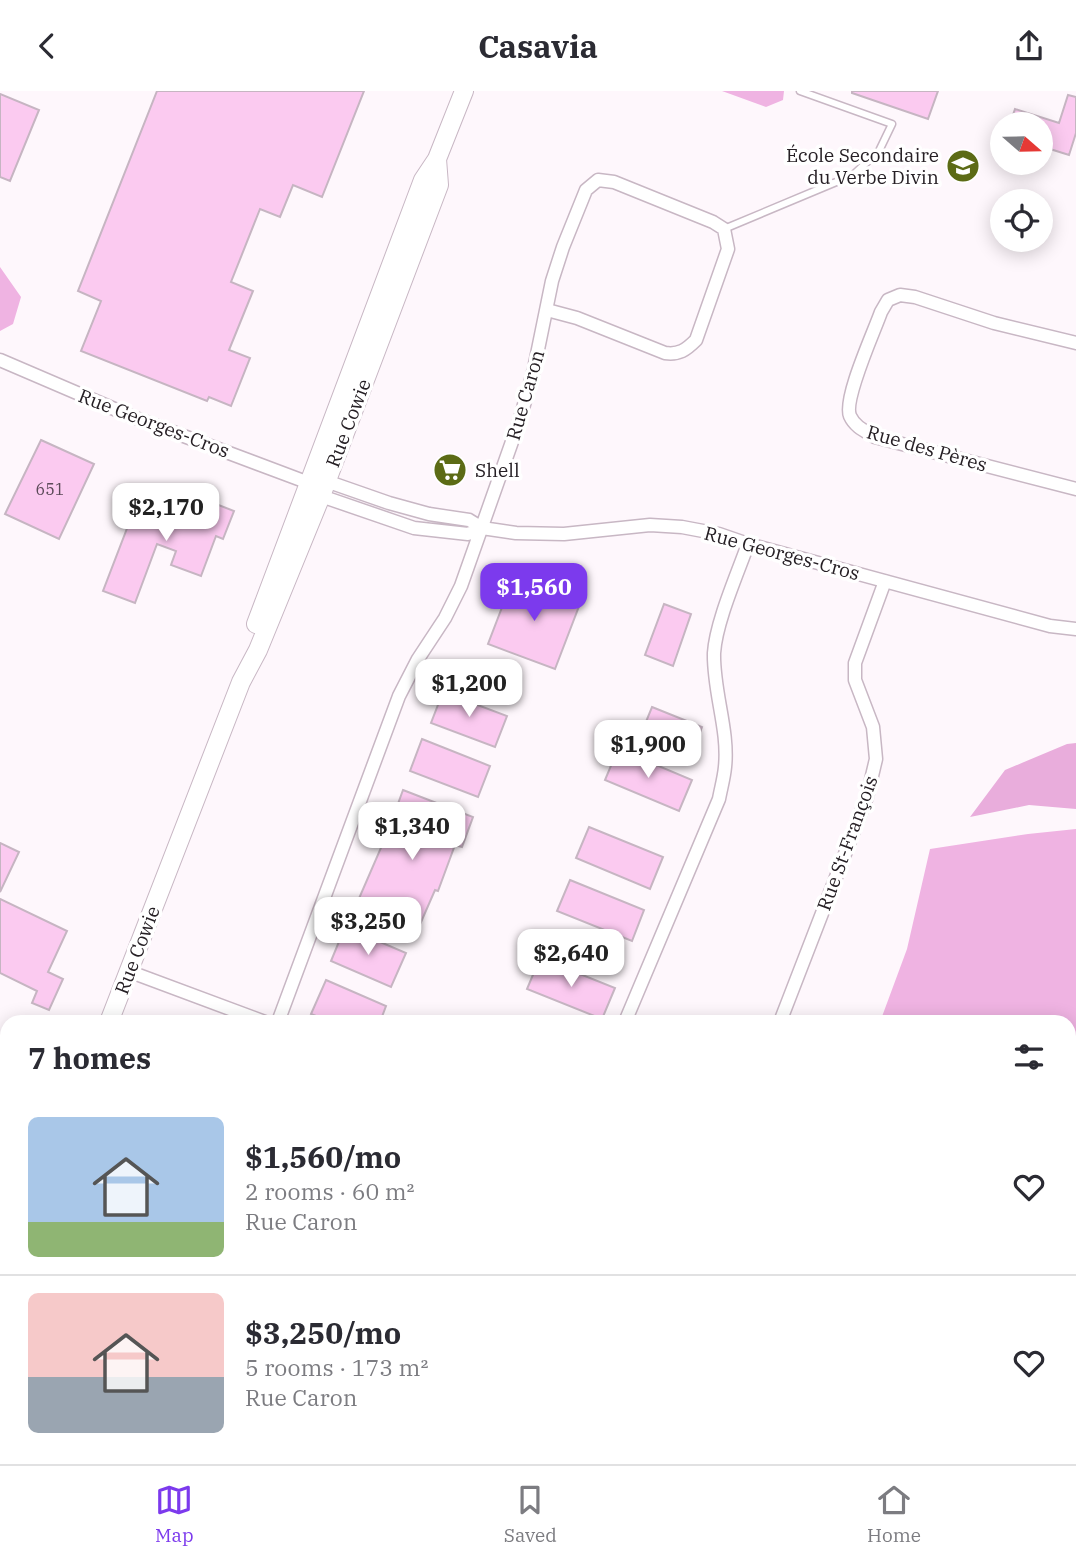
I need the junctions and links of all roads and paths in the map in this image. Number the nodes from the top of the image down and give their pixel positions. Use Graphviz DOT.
graph roads {
  1 [pos="464,91"];
  2 [pos="800,91"];
  3 [pos="724,229"];
  4 [pos="547,310"];
  5 [pos="1076,344"];
  6 [pos="0,361"];
  7 [pos="319,487"];
  8 [pos="1076,489"];
  9 [pos="404,507"];
  10 [pos="400,523"];
  11 [pos="481,528"];
  12 [pos="748,544"];
  13 [pos="885,581"];
  14 [pos="1076,629"];
  15 [pos="128,971"];
  16 [pos="112,1015"];
  17 [pos="246,1015"];
  18 [pos="281,1015"];
  19 [pos="628,1015"];
  20 [pos="783,1015"];
  1 -- 7 [label="main road, Rue Cowie"];
  2 -- 3 [label="lane"];
  3 -- 4 [label="street"];
  3 -- 4 [label="street, Rue Caron"];
  4 -- 11 [label="street, Rue Caron"];
  5 -- 8 [label="street, Rue des Pères"];
  6 -- 7 [label="street, Rue Georges-Cros"];
  7 -- 9 [label="street, Rue Georges-Cros"];
  7 -- 10 [label="street, Rue Georges-Cros"];
  7 -- 15 [label="main road, Rue Cowie"];
  9 -- 10 [label="street"];
  9 -- 11 [label="street, Rue Georges-Cros"];
  10 -- 11 [label="street, Rue Georges-Cros"];
  11 -- 12 [label="street, Rue Georges-Cros"];
  11 -- 18 [label="street, Rue Caron"];
  12 -- 13 [label="street, Rue Georges-Cros"];
  12 -- 19 [label="street"];
  13 -- 14 [label="street, Rue Georges-Cros"];
  13 -- 20 [label="street, Rue St-François"];
  15 -- 16 [label="main road, Rue Cowie"];
  15 -- 17 [label="street"];
}
